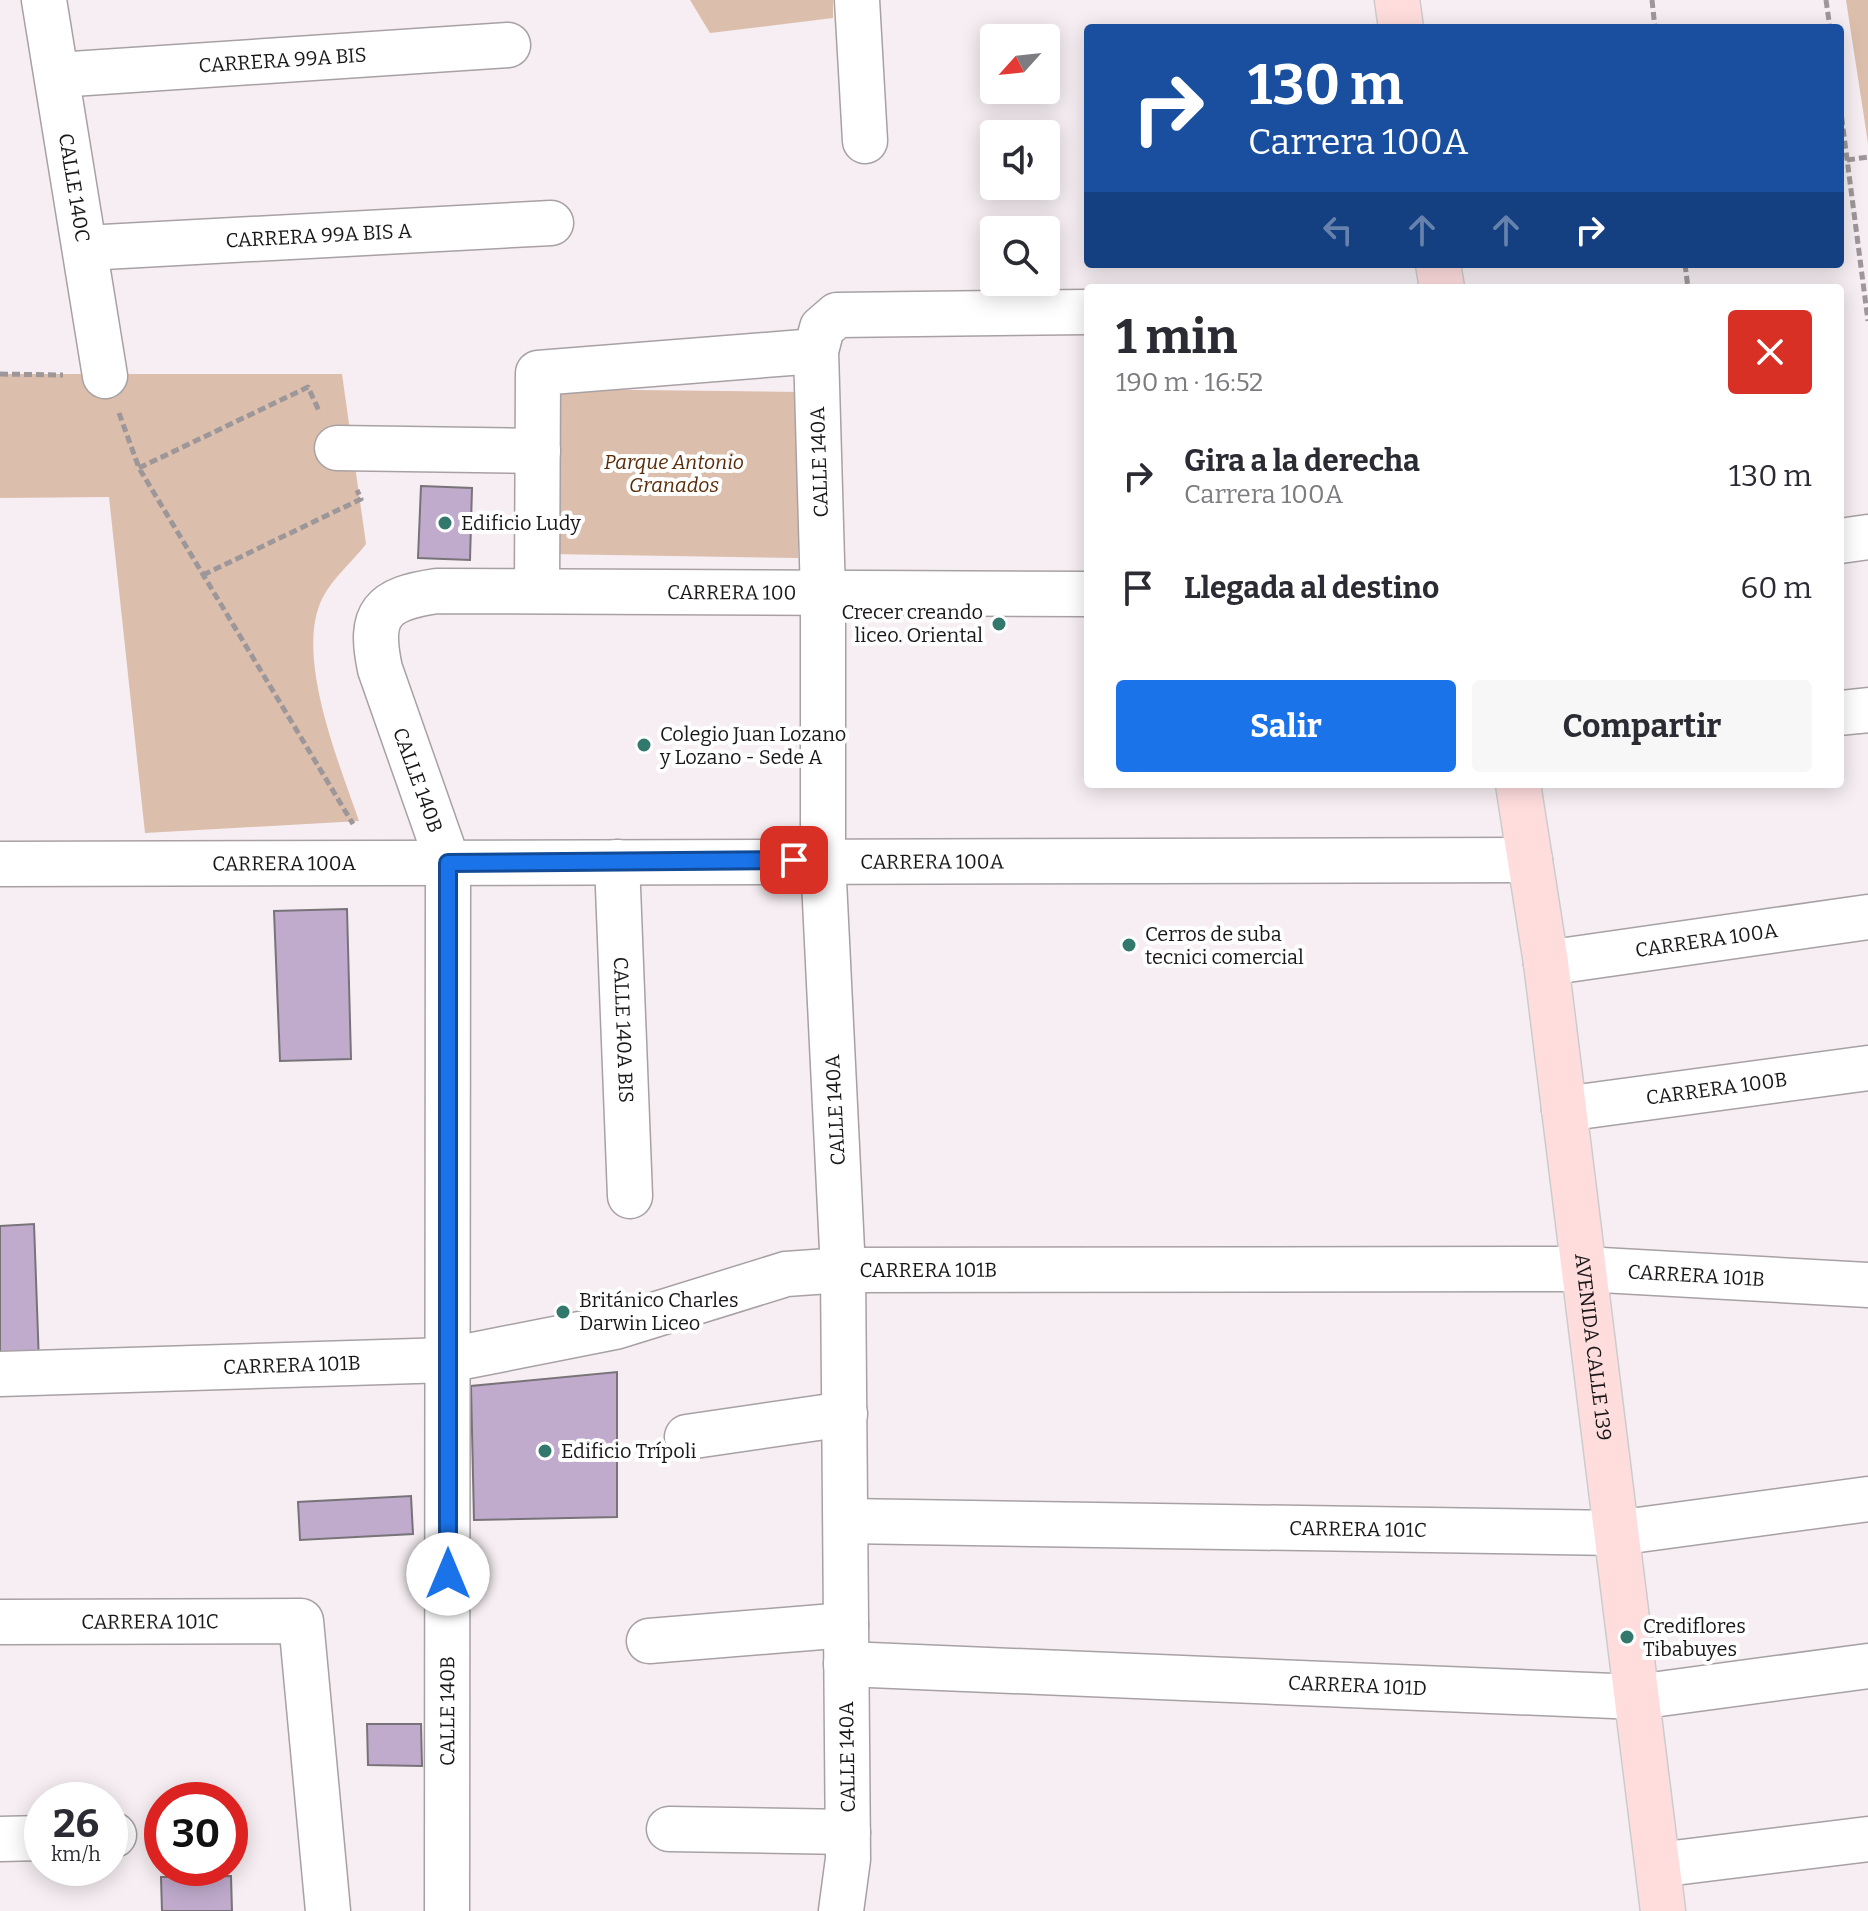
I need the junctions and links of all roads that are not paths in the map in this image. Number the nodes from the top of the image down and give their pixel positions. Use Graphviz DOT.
graph roads {
  1 [pos="44,0"];
  2 [pos="857,0"];
  3 [pos="1397,0"];
  4 [pos="1400,24"];
  5 [pos="508,45"];
  6 [pos="57,75"];
  7 [pos="865,141"];
  8 [pos="551,223"];
  9 [pos="85,248"];
  10 [pos="1084,312"];
  11 [pos="826,333"];
  12 [pos="105,376"];
  13 [pos="337,448"];
  14 [pos="538,451"];
  15 [pos="1868,537"];
  16 [pos="1844,540"];
  17 [pos="537,591"];
  18 [pos="1084,594"];
  19 [pos="823,595"];
  20 [pos="383,612"];
  21 [pos="1868,710"];
  22 [pos="1844,713"];
  23 [pos="1519,788"];
  24 [pos="823,860"];
  25 [pos="1530,860"];
  26 [pos="617,862"];
  27 [pos="448,863"];
  28 [pos="0,864"];
  29 [pos="1868,917"];
  30 [pos="1546,963"];
  31 [pos="1868,1068"];
  32 [pos="1564,1109"];
  33 [pos="630,1196"];
  34 [pos="1584,1269"];
  35 [pos="843,1270"];
  36 [pos="1868,1285"];
  37 [pos="448,1360"];
  38 [pos="0,1374"];
  39 [pos="845,1414"];
  40 [pos="687,1437"];
  41 [pos="1868,1499"];
  42 [pos="846,1521"];
  43 [pos="1616,1533"];
  44 [pos="0,1622"];
  45 [pos="649,1641"];
  46 [pos="846,1644"];
  47 [pos="1868,1666"];
  48 [pos="1637,1697"];
  49 [pos="669,1829"];
  50 [pos="848,1832"];
  51 [pos="24,1838"];
  52 [pos="0,1839"];
  53 [pos="1868,1839"];
  54 [pos="1658,1865"];
  55 [pos="328,1911"];
  56 [pos="447,1911"];
  57 [pos="841,1911"];
  58 [pos="1663,1911"];
  1 -- 6 [label="street, CALLE 140C"];
  2 -- 7 [label="street"];
  3 -- 4 [label="main road"];
  5 -- 6 [label="street, CARRERA 99A BIS"];
  6 -- 9 [label="street, CALLE 140C"];
  8 -- 9 [label="street, CARRERA 99A BIS A"];
  9 -- 12 [label="street, CALLE 140C"];
  10 -- 11 [label="street"];
  11 -- 14 [label="street"];
  11 -- 19 [label="street, CALLE 140A"];
  13 -- 14 [label="street"];
  14 -- 17 [label="street"];
  15 -- 16 [label="street"];
  17 -- 19 [label="street, CARRERA 100"];
  17 -- 20 [label="street, CARRERA 100"];
  18 -- 19 [label="street, CARRERA 100"];
  19 -- 24 [label="street, CALLE 140A"];
  20 -- 27 [label="street, CALLE 140B"];
  21 -- 22 [label="street"];
  23 -- 25 [label="main road, AVENIDA CALLE 139"];
  24 -- 25 [label="street, CARRERA 100A"];
  24 -- 26 [label="street, CARRERA 100A"];
  24 -- 35 [label="street, CALLE 140A"];
  25 -- 30 [label="main road, AVENIDA CALLE 139"];
  26 -- 27 [label="street, CARRERA 100A"];
  26 -- 33 [label="street, CALLE 140A BIS"];
  27 -- 28 [label="street, CARRERA 100A"];
  27 -- 37 [label="street, CALLE 140B"];
  29 -- 30 [label="street, CARRERA 100A"];
  30 -- 32 [label="main road, AVENIDA CALLE 139"];
  31 -- 32 [label="street, CARRERA 100B"];
  32 -- 34 [label="main road, AVENIDA CALLE 139"];
  34 -- 35 [label="street, CARRERA 101B"];
  34 -- 36 [label="street, CARRERA 101B"];
  34 -- 43 [label="main road, AVENIDA CALLE 139"];
  35 -- 37 [label="street, CARRERA 101B"];
  35 -- 39 [label="street, CALLE 140A"];
  37 -- 38 [label="street, CARRERA 101B"];
  37 -- 56 [label="street, CALLE 140B"];
  39 -- 40 [label="street"];
  39 -- 42 [label="street, CALLE 140A"];
  41 -- 43 [label="street, CARRERA 101C"];
  42 -- 43 [label="street, CARRERA 101C"];
  42 -- 46 [label="street, CALLE 140A"];
  43 -- 48 [label="main road, AVENIDA CALLE 139"];
  44 -- 55 [label="street, CARRERA 101C"];
  45 -- 46 [label="street, CARRERA 101D"];
  46 -- 48 [label="street, CARRERA 101D"];
  46 -- 50 [label="street, CALLE 140A"];
  47 -- 48 [label="street, CARRERA 101D"];
  48 -- 54 [label="main road, AVENIDA CALLE 139"];
  49 -- 50 [label="street"];
  50 -- 57 [label="street, CALLE 140A"];
  51 -- 52 [label="street"];
  53 -- 54 [label="street"];
  54 -- 58 [label="main road, AVENIDA CALLE 139"];
}
